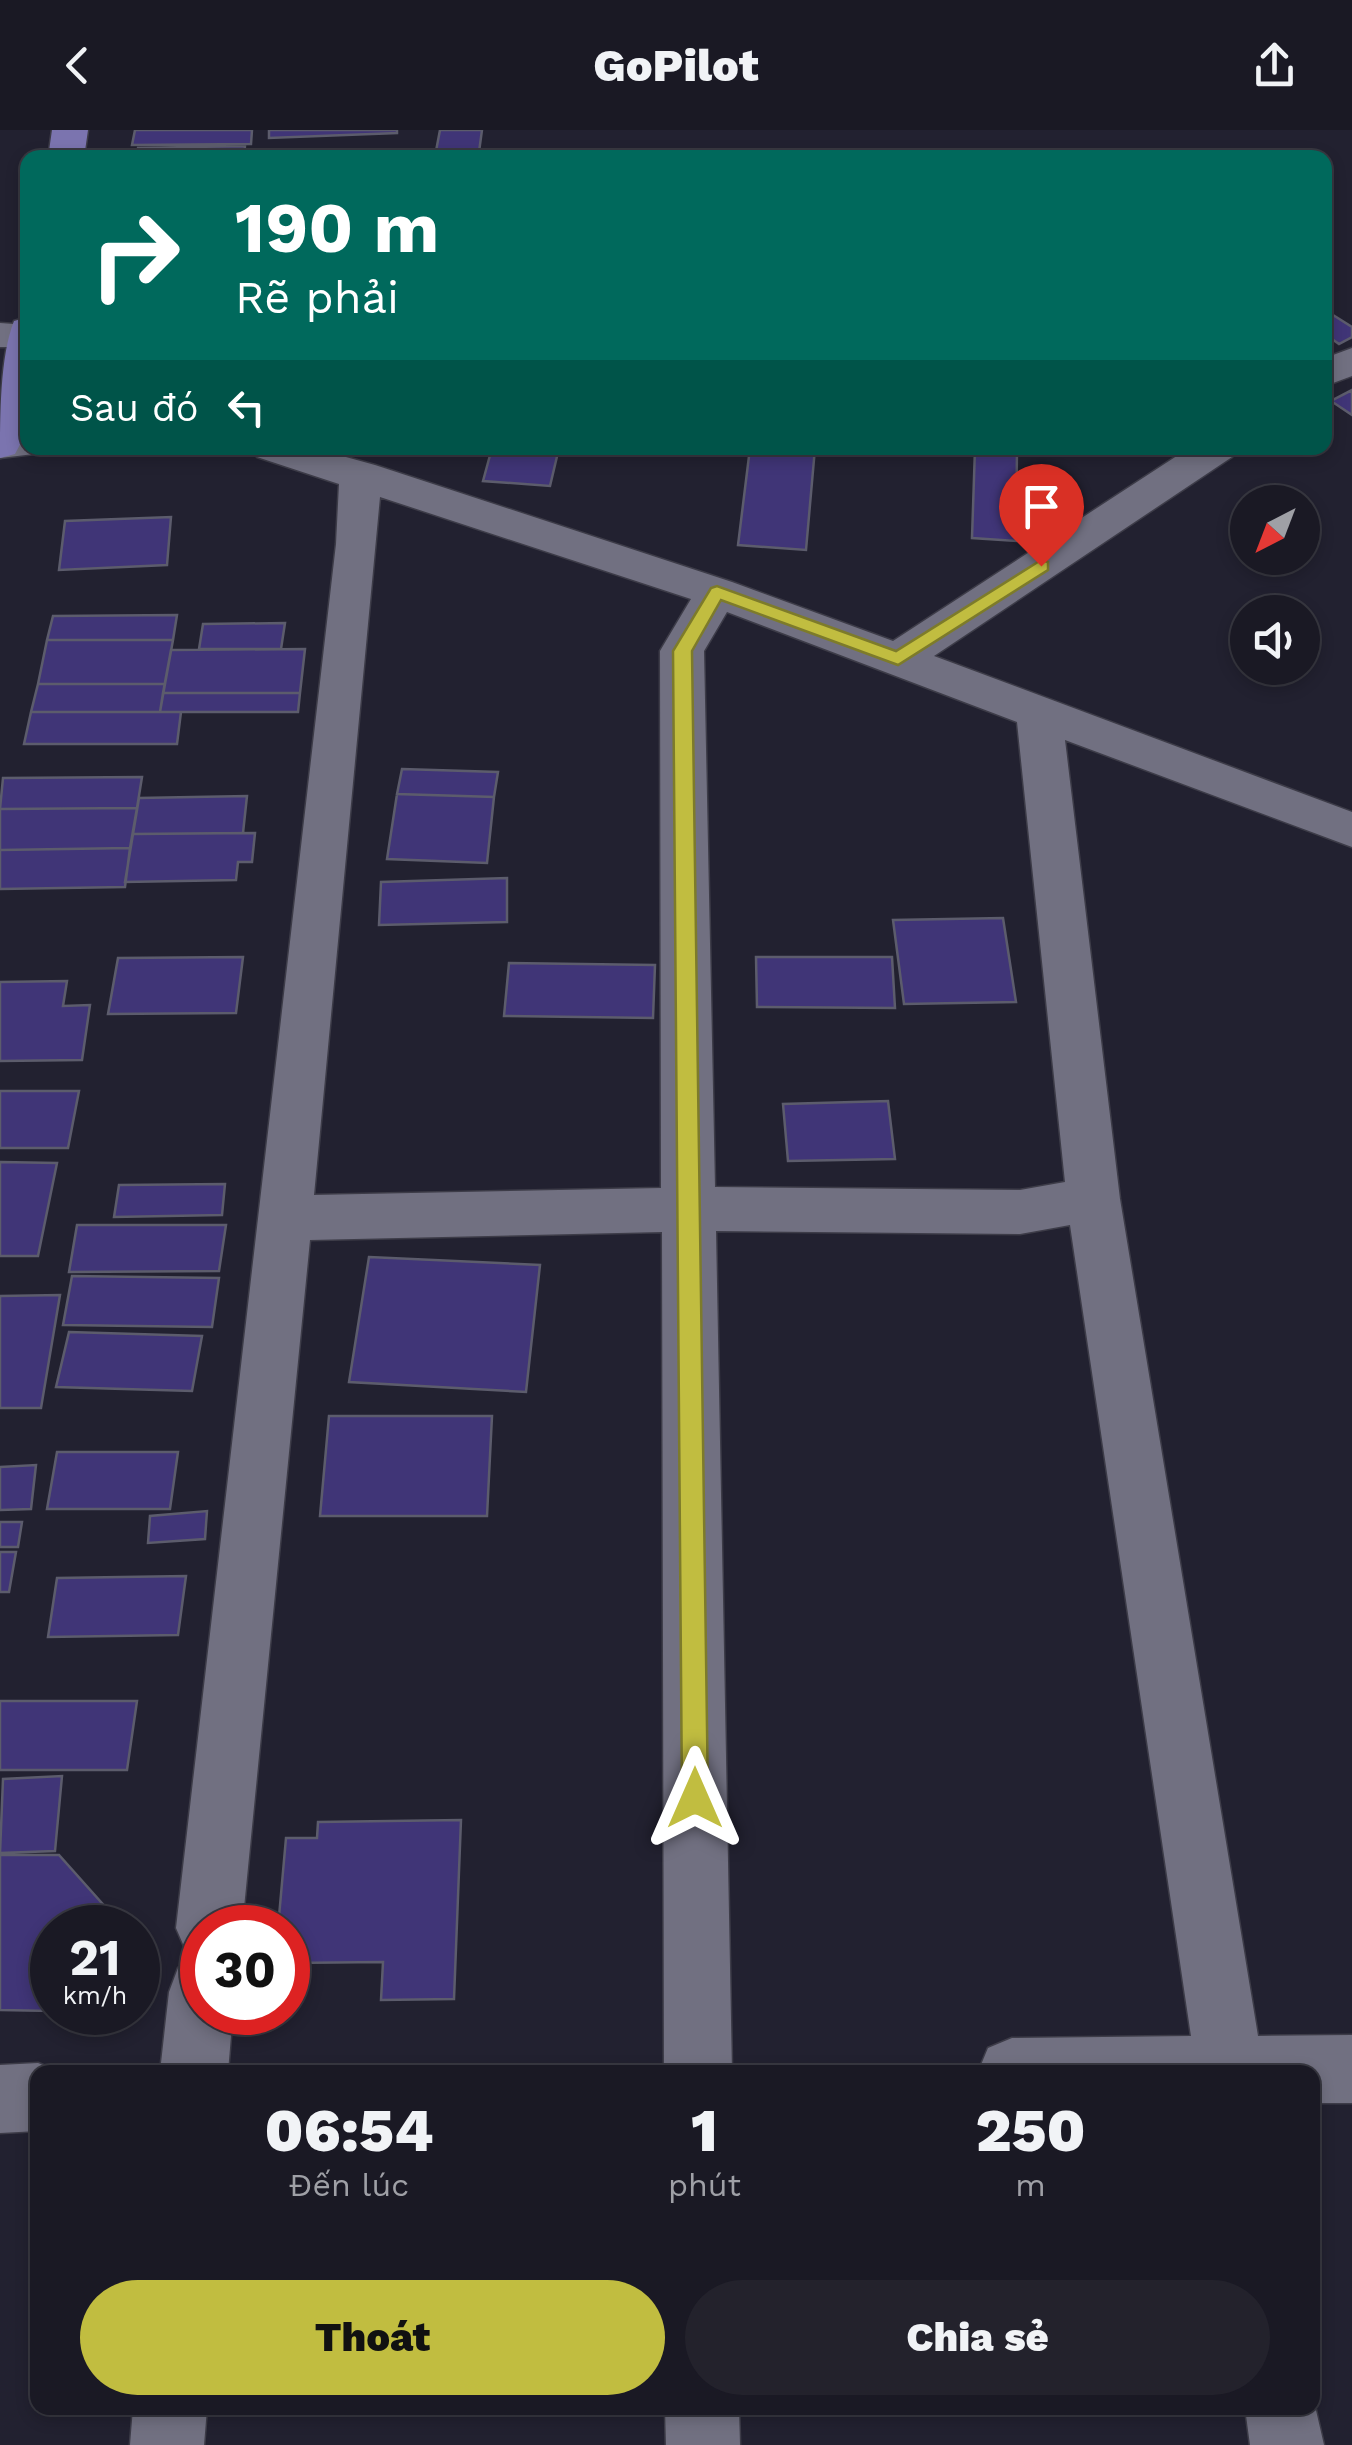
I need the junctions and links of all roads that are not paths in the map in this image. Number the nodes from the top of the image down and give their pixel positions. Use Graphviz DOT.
graph roads {
  1 [pos="14,349"];
  2 [pos="0,445"];
  3 [pos="296,455"];
  4 [pos="1206,455"];
  5 [pos="360,474"];
  6 [pos="717,592"];
  7 [pos="898,658"];
  8 [pos="1039,712"];
  9 [pos="1352,830"];
  10 [pos="1094,1199"];
  11 [pos="688,1209"];
  12 [pos="284,1218"];
  13 [pos="211,1905"];
  14 [pos="198,2035"];
  15 [pos="195,2065"];
  16 [pos="698,2065"];
  17 [pos="1229,2065"];
  18 [pos="1352,2068"];
  19 [pos="1320,2069"];
  20 [pos="30,2098"];
  21 [pos="0,2099"];
  22 [pos="169,2415"];
  23 [pos="702,2415"];
  24 [pos="1283,2415"];
  25 [pos="167,2445"];
  26 [pos="703,2445"];
  27 [pos="1287,2445"];
  1 -- 2 [label="main road"];
  3 -- 5 [label="street"];
  4 -- 7 [label="street"];
  5 -- 6 [label="street"];
  5 -- 12 [label="street"];
  6 -- 7 [label="street"];
  6 -- 11 [label="street"];
  7 -- 8 [label="street"];
  8 -- 9 [label="street"];
  8 -- 10 [label="street"];
  10 -- 11 [label="street"];
  10 -- 17 [label="street"];
  11 -- 12 [label="street"];
  11 -- 16 [label="street"];
  12 -- 13 [label="street"];
  14 -- 15 [label="street"];
  18 -- 19 [label="street"];
  20 -- 21 [label="street"];
  22 -- 25 [label="street"];
  23 -- 26 [label="street"];
  24 -- 27 [label="street"];
}
